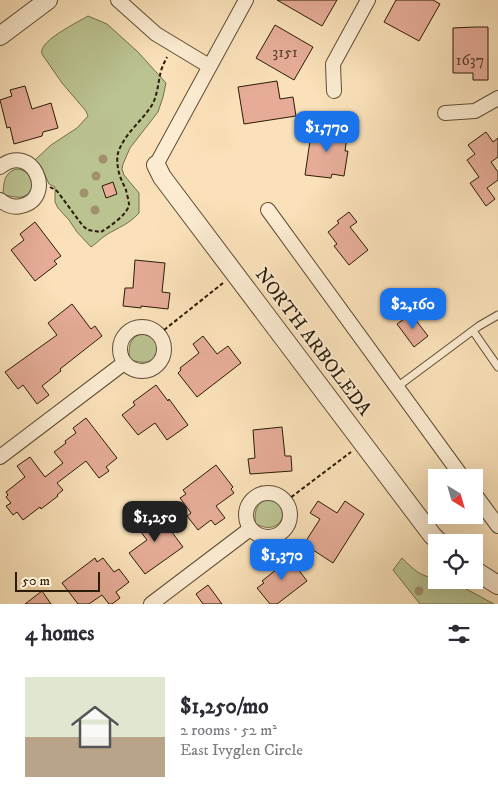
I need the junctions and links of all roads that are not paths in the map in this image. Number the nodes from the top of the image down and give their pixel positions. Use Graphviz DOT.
graph roads {
  1 [pos="48,0"];
  2 [pos="118,0"];
  3 [pos="246,0"];
  4 [pos="368,0"];
  5 [pos="0,36"];
  6 [pos="209,66"];
  7 [pos="334,91"];
  8 [pos="498,98"];
  9 [pos="445,113"];
  10 [pos="156,166"];
  11 [pos="0,167"];
  12 [pos="0,200"];
  13 [pos="268,210"];
  14 [pos="498,315"];
  15 [pos="473,331"];
  16 [pos="124,363"];
  17 [pos="498,367"];
  18 [pos="397,387"];
  19 [pos="0,457"];
  20 [pos="456,469"];
  21 [pos="483,505"];
  22 [pos="498,526"];
  23 [pos="250,529"];
  24 [pos="431,534"];
  25 [pos="483,575"];
  26 [pos="498,584"];
  27 [pos="151,604"];
  1 -- 5 [label="street"];
  2 -- 6 [label="street"];
  3 -- 6 [label="street"];
  4 -- 7 [label="street"];
  6 -- 10 [label="street"];
  8 -- 9 [label="street"];
  10 -- 24 [label="street, NORTH ARBOLEDA"];
  11 -- 12 [label="street"];
  13 -- 18 [label="street"];
  14 -- 15 [label="lane"];
  15 -- 17 [label="lane"];
  15 -- 18 [label="lane"];
  16 -- 16 [label="street"];
  16 -- 19 [label="street"];
  18 -- 20 [label="street"];
  21 -- 22 [label="street"];
  23 -- 23 [label="street"];
  23 -- 27 [label="street"];
  25 -- 26 [label="street"];
}
